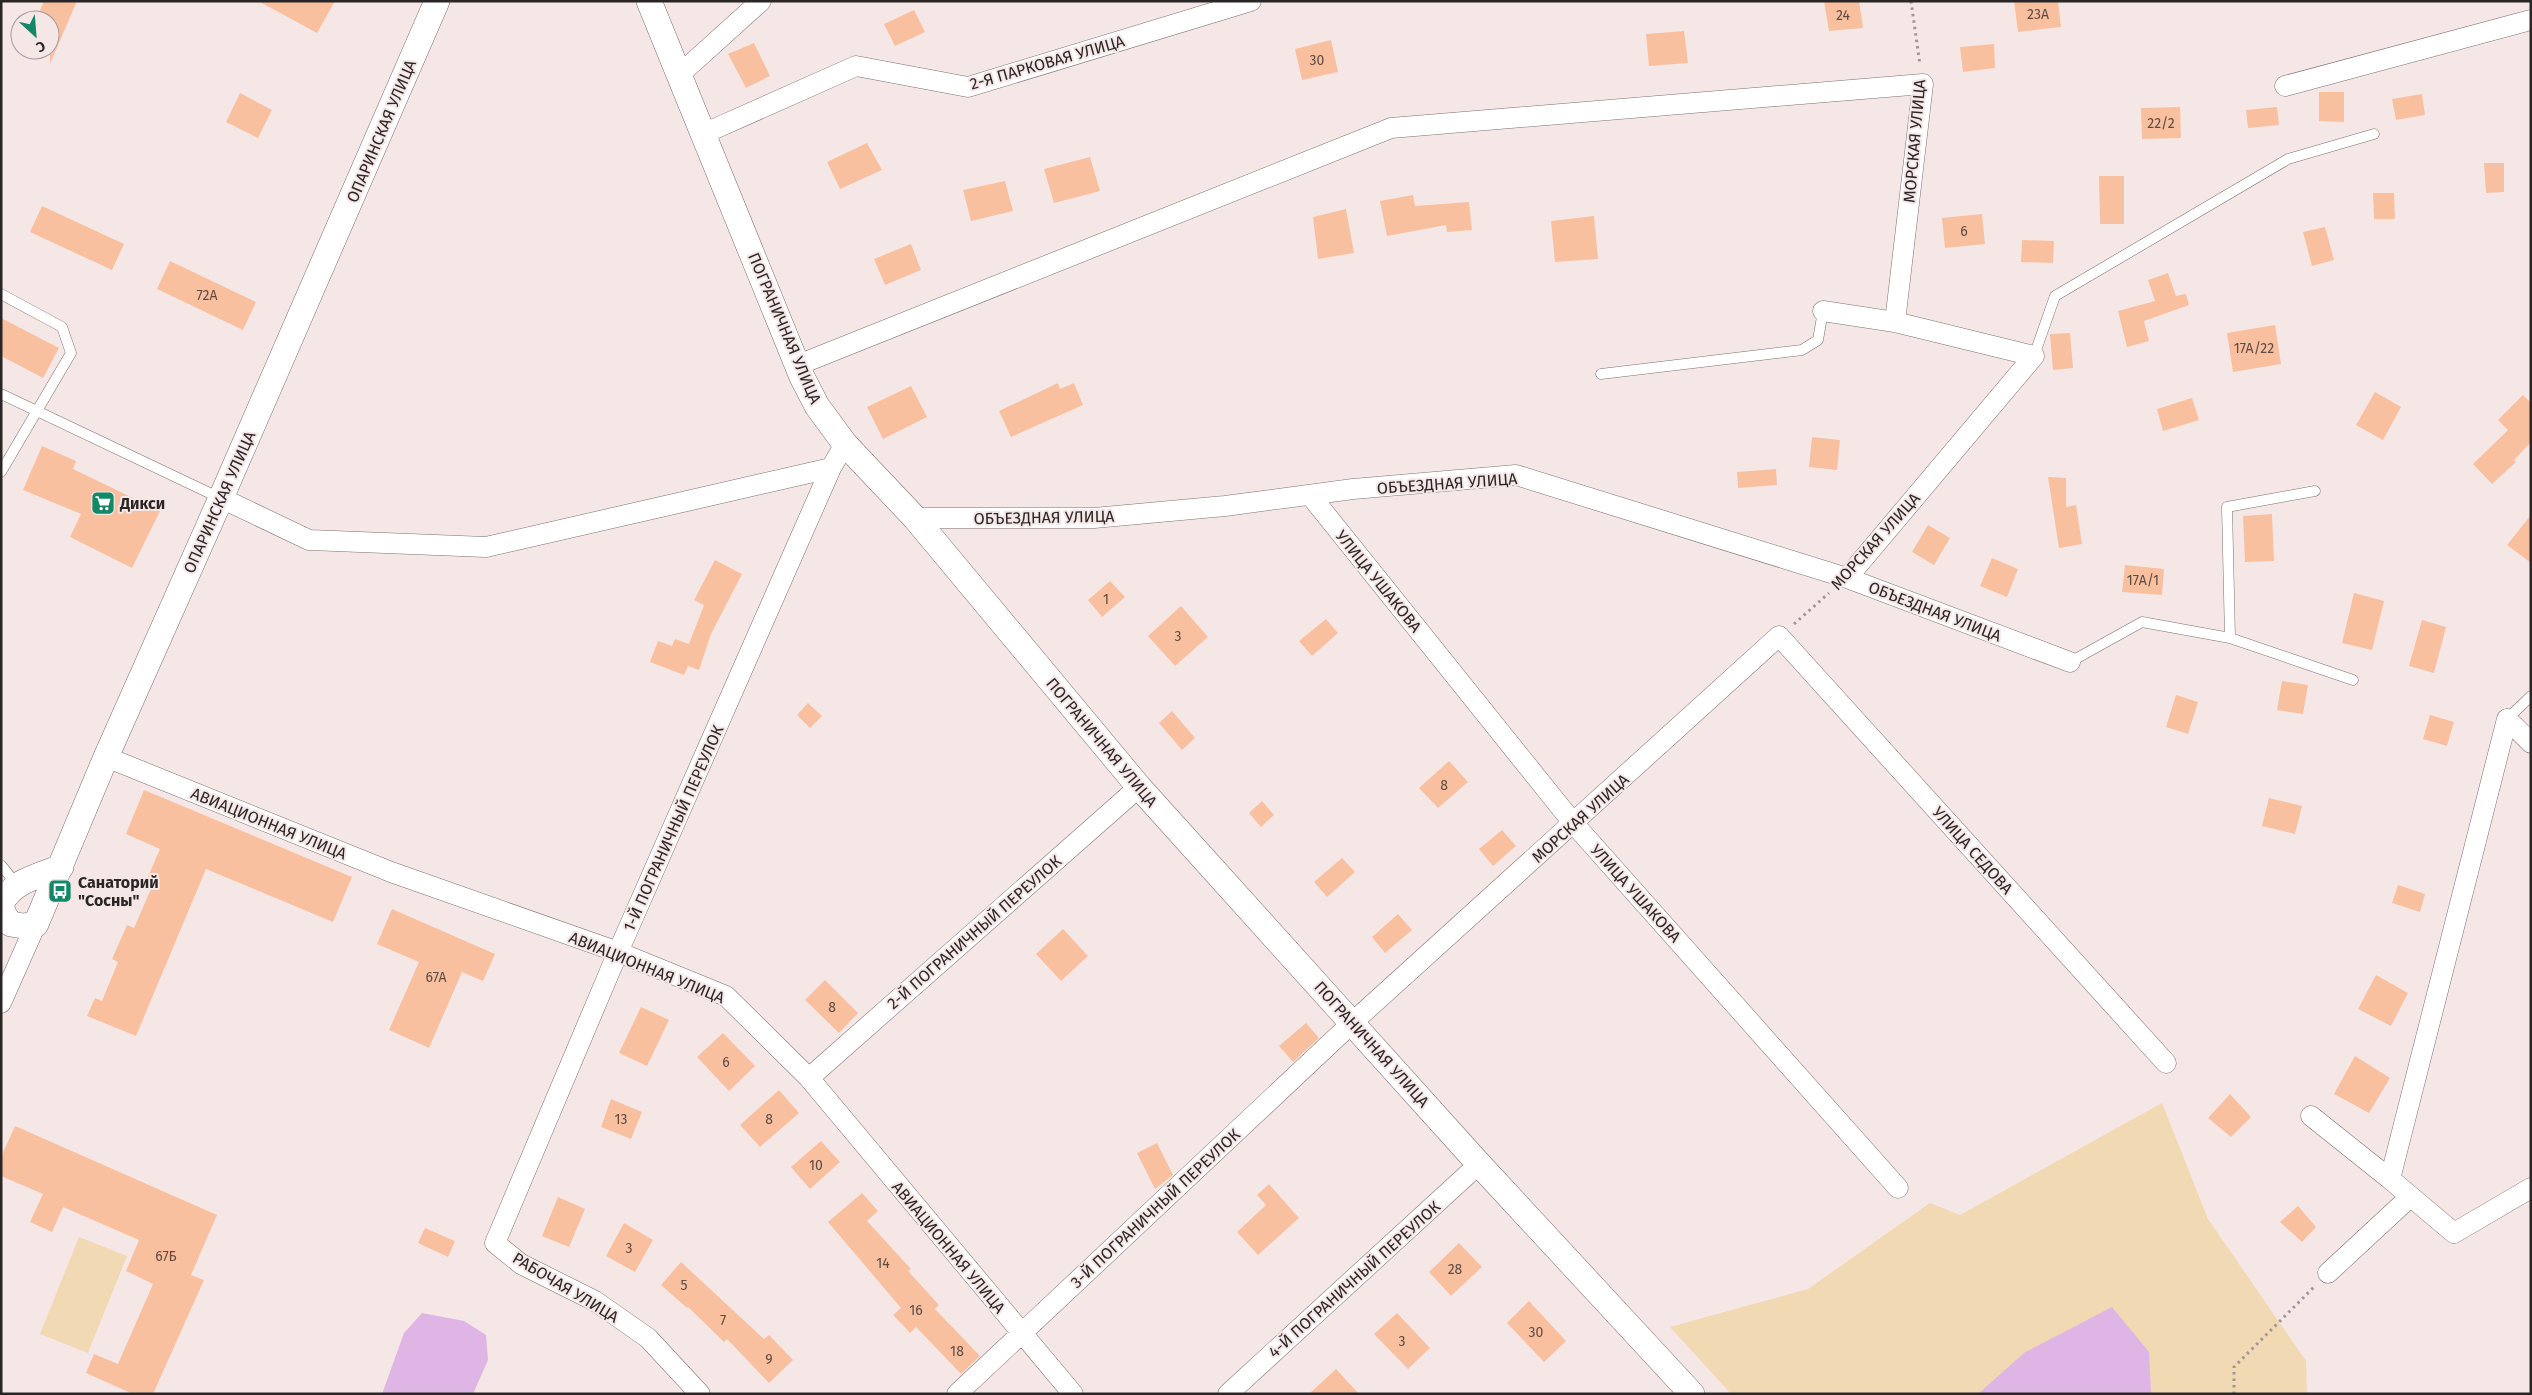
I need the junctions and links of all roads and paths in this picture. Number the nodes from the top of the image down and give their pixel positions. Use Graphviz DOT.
graph roads {
  1 [pos="437,1"];
  2 [pos="649,1"];
  3 [pos="762,1"];
  4 [pos="1251,1"];
  5 [pos="1911,1"];
  6 [pos="2531,20"];
  7 [pos="679,75"];
  8 [pos="1923,84"];
  9 [pos="2285,86"];
  10 [pos="703,134"];
  11 [pos="2374,134"];
  12 [pos="1,294"];
  13 [pos="1824,311"];
  14 [pos="1895,322"];
  15 [pos="2034,356"];
  16 [pos="798,366"];
  17 [pos="1601,374"];
  18 [pos="1,394"];
  19 [pos="37,411"];
  20 [pos="845,444"];
  21 [pos="832,468"];
  22 [pos="1,472"];
  23 [pos="2315,491"];
  24 [pos="1310,495"];
  25 [pos="221,498"];
  26 [pos="914,518"];
  27 [pos="1847,578"];
  28 [pos="1779,636"];
  29 [pos="2230,638"];
  30 [pos="2070,662"];
  31 [pos="2353,680"];
  32 [pos="2531,696"];
  33 [pos="2507,719"];
  34 [pos="2531,743"];
  35 [pos="106,757"];
  36 [pos="1139,787"];
  37 [pos="1574,824"];
  38 [pos="1,865"];
  39 [pos="61,867"];
  40 [pos="18,884"];
  41 [pos="1,904"];
  42 [pos="36,924"];
  43 [pos="618,952"];
  44 [pos="1,1003"];
  45 [pos="1352,1022"];
  46 [pos="2166,1063"];
  47 [pos="809,1078"];
  48 [pos="2311,1116"];
  49 [pos="1479,1164"];
  50 [pos="2390,1179"];
  51 [pos="1898,1188"];
  52 [pos="2531,1188"];
  53 [pos="2410,1197"];
  54 [pos="495,1243"];
  55 [pos="2328,1273"];
  56 [pos="1021,1334"];
  57 [pos="700,1394"];
  58 [pos="957,1394"];
  59 [pos="1073,1394"];
  60 [pos="1228,1394"];
  61 [pos="1692,1394"];
  62 [pos="2234,1394"];
  1 -- 25 [label="street, ОПАРИНСКАЯ УЛИЦА"];
  2 -- 7 [label="street, ПОГРАНИЧНАЯ УЛИЦА"];
  3 -- 7 [label="street"];
  4 -- 10 [label="street, 2-Я ПАРКОВАЯ УЛИЦА"];
  5 -- 8 [label="path, МОРСКАЯ УЛИЦА"];
  6 -- 9 [label="street"];
  7 -- 10 [label="street, ПОГРАНИЧНАЯ УЛИЦА"];
  8 -- 14 [label="street, МОРСКАЯ УЛИЦА"];
  8 -- 16 [label="street"];
  10 -- 16 [label="street, ПОГРАНИЧНАЯ УЛИЦА"];
  11 -- 15 [label="lane"];
  12 -- 19 [label="lane"];
  13 -- 14 [label="street"];
  13 -- 17 [label="lane"];
  14 -- 15 [label="street"];
  15 -- 27 [label="street, МОРСКАЯ УЛИЦА"];
  16 -- 20 [label="street, ПОГРАНИЧНАЯ УЛИЦА"];
  18 -- 19 [label="lane"];
  19 -- 22 [label="lane"];
  19 -- 25 [label="lane"];
  20 -- 21 [label="street, 1-Й ПОГРАНИЧНЫЙ ПЕРЕУЛОК"];
  20 -- 26 [label="street, ПОГРАНИЧНАЯ УЛИЦА"];
  21 -- 25 [label="street"];
  21 -- 43 [label="street, 1-Й ПОГРАНИЧНЫЙ ПЕРЕУЛОК"];
  23 -- 29 [label="lane"];
  24 -- 26 [label="street, ОБЪЕЗДНАЯ УЛИЦА"];
  24 -- 27 [label="street, ОБЪЕЗДНАЯ УЛИЦА"];
  24 -- 37 [label="street, УЛИЦА УШАКОВА"];
  25 -- 35 [label="street, ОПАРИНСКАЯ УЛИЦА"];
  26 -- 36 [label="street, ПОГРАНИЧНАЯ УЛИЦА"];
  27 -- 28 [label="path, МОРСКАЯ УЛИЦА"];
  27 -- 30 [label="street, ОБЪЕЗДНАЯ УЛИЦА"];
  28 -- 37 [label="street, МОРСКАЯ УЛИЦА"];
  28 -- 46 [label="street, УЛИЦА СЕДОВА"];
  29 -- 30 [label="lane"];
  29 -- 31 [label="lane"];
  32 -- 33 [label="lane"];
  33 -- 34 [label="street"];
  33 -- 50 [label="street"];
  35 -- 39 [label="street, ОПАРИНСКАЯ УЛИЦА"];
  35 -- 43 [label="street, АВИАЦИОННАЯ УЛИЦА"];
  36 -- 45 [label="street, ПОГРАНИЧНАЯ УЛИЦА"];
  36 -- 47 [label="street, 2-Й ПОГРАНИЧНЫЙ ПЕРЕУЛОК"];
  37 -- 45 [label="street, МОРСКАЯ УЛИЦА"];
  37 -- 51 [label="street, УЛИЦА УШАКОВА"];
  38 -- 40 [label="lane"];
  39 -- 40 [label="street"];
  39 -- 42 [label="street, ОПАРИНСКАЯ УЛИЦА"];
  40 -- 41 [label="street"];
  41 -- 42 [label="street"];
  42 -- 44 [label="street, ОПАРИНСКАЯ УЛИЦА"];
  43 -- 47 [label="street, АВИАЦИОННАЯ УЛИЦА"];
  43 -- 54 [label="street, 1-Й ПОГРАНИЧНЫЙ ПЕРЕУЛОК"];
  45 -- 49 [label="street, ПОГРАНИЧНАЯ УЛИЦА"];
  45 -- 56 [label="street, 3-Й ПОГРАНИЧНЫЙ ПЕРЕУЛОК"];
  47 -- 56 [label="street, АВИАЦИОННАЯ УЛИЦА"];
  48 -- 50 [label="street"];
  49 -- 60 [label="street, 4-Й ПОГРАНИЧНЫЙ ПЕРЕУЛОК"];
  49 -- 61 [label="street, ПОГРАНИЧНАЯ УЛИЦА"];
  50 -- 53 [label="street"];
  52 -- 53 [label="street"];
  53 -- 55 [label="street"];
  54 -- 57 [label="street, РАБОЧАЯ УЛИЦА"];
  55 -- 62 [label="path"];
  56 -- 58 [label="street, 3-Й ПОГРАНИЧНЫЙ ПЕРЕУЛОК"];
  56 -- 59 [label="street, АВИАЦИОННАЯ УЛИЦА"];
}
